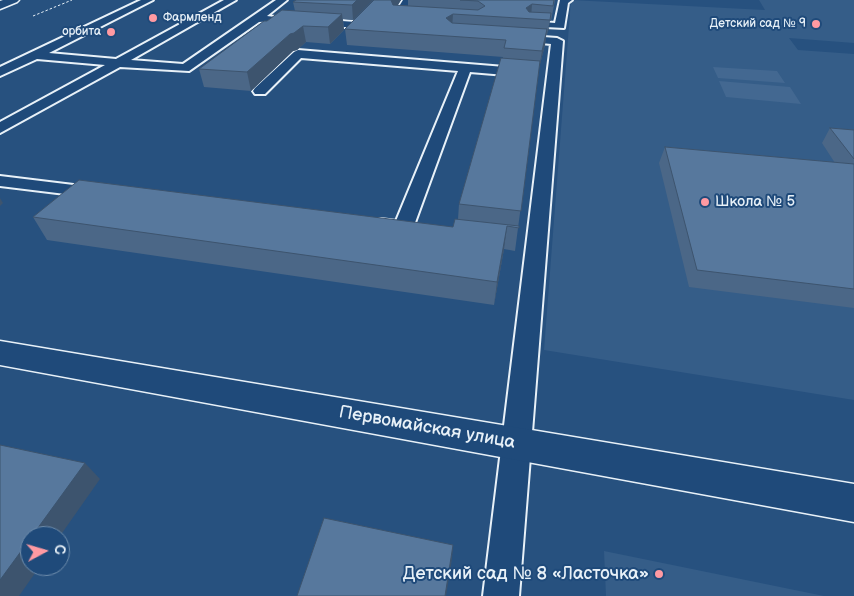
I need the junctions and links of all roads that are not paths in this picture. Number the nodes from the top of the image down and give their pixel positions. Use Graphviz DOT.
graph roads {
  1 [pos="13,0"];
  2 [pos="148,0"];
  3 [pos="231,0"];
  4 [pos="282,0"];
  5 [pos="408,0"];
  6 [pos="567,0"];
  7 [pos="0,5"];
  8 [pos="426,18"];
  9 [pos="257,19"];
  10 [pos="287,20"];
  11 [pos="307,22"];
  12 [pos="522,24"];
  13 [pos="558,33"];
  14 [pos="500,37"];
  15 [pos="34,55"];
  16 [pos="327,56"];
  17 [pos="118,64"];
  18 [pos="465,68"];
  19 [pos="0,72"];
  20 [pos="553,75"];
  21 [pos="260,91"];
  22 [pos="0,128"];
  23 [pos="0,182"];
  24 [pos="118,195"];
  25 [pos="364,223"];
  26 [pos="0,353"];
  27 [pos="517,444"];
  28 [pos="854,503"];
  29 [pos="501,596"];
  1 -- 7 [label="street"];
  2 -- 15 [label="lane"];
  3 -- 17 [label="lane"];
  4 -- 9 [label="lane"];
  5 -- 8 [label="lane"];
  6 -- 13 [label="lane"];
  9 -- 10 [label="lane"];
  9 -- 17 [label="lane"];
  11 -- 16 [label="lane"];
  12 -- 13 [label="lane"];
  13 -- 14 [label="lane"];
  13 -- 20 [label="lane"];
  15 -- 17 [label="lane"];
  15 -- 19 [label="lane"];
  16 -- 18 [label="lane"];
  16 -- 21 [label="lane"];
  17 -- 22 [label="lane"];
  18 -- 20 [label="lane"];
  18 -- 25 [label="lane"];
  20 -- 27 [label="lane"];
  23 -- 24 [label="lane"];
  26 -- 27 [label="street, Первомайская улица"];
  27 -- 28 [label="street, Первомайская улица"];
  27 -- 29 [label="lane"];
}
